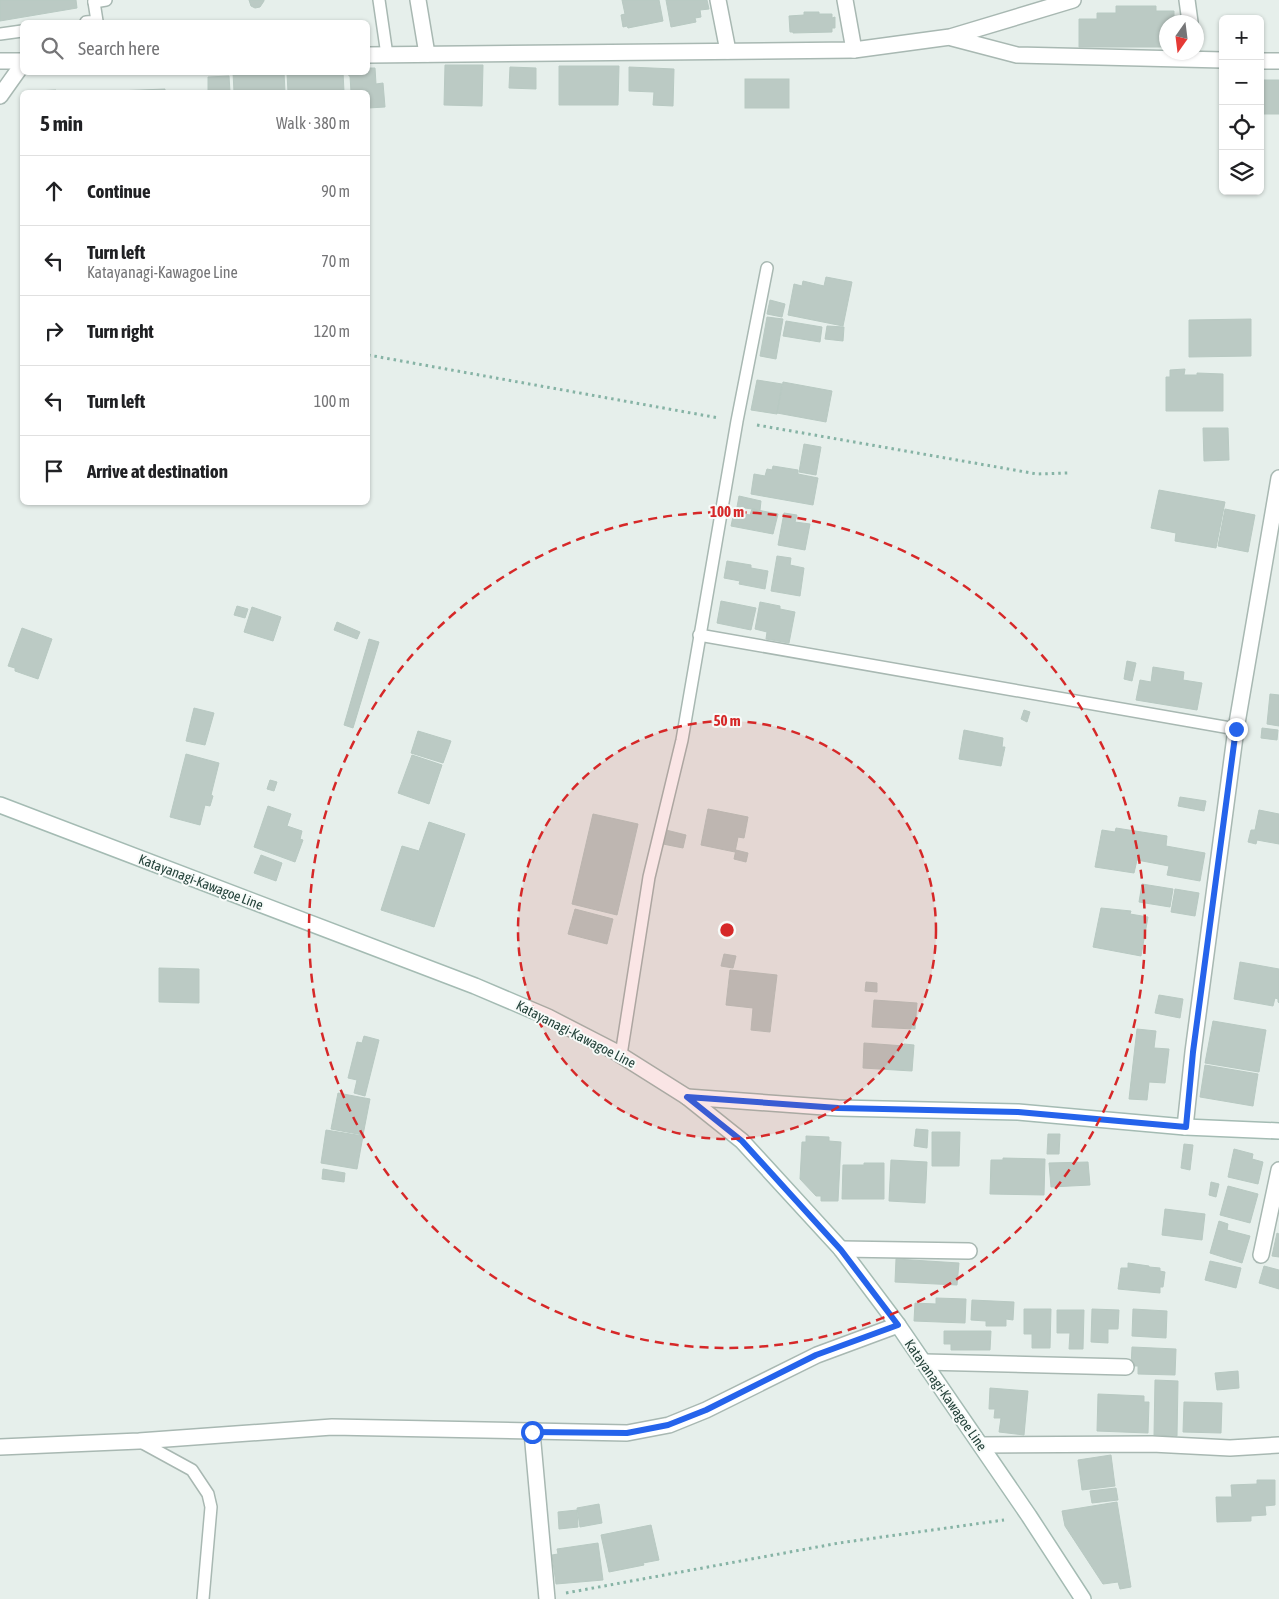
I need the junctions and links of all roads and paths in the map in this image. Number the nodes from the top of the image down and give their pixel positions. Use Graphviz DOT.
graph roads {
  1 [pos="379,0"];
  2 [pos="418,0"];
  3 [pos="718,0"];
  4 [pos="846,0"];
  5 [pos="1073,0"];
  6 [pos="1187,0"];
  7 [pos="98,1"];
  8 [pos="1189,15"];
  9 [pos="97,20"];
  10 [pos="20,31"];
  11 [pos="0,34"];
  12 [pos="950,37"];
  13 [pos="854,50"];
  14 [pos="728,51"];
  15 [pos="427,54"];
  16 [pos="370,55"];
  17 [pos="387,55"];
  18 [pos="1159,56"];
  19 [pos="1204,57"];
  20 [pos="1219,59"];
  21 [pos="20,61"];
  22 [pos="1264,61"];
  23 [pos="1279,61"];
  24 [pos="0,62"];
  25 [pos="20,68"];
  26 [pos="0,96"];
  27 [pos="767,268"];
  28 [pos="370,355"];
  29 [pos="737,421"];
  30 [pos="1068,473"];
  31 [pos="1279,478"];
  32 [pos="699,635"];
  33 [pos="1236,729"];
  34 [pos="0,805"];
  35 [pos="621,1055"];
  36 [pos="687,1097"];
  37 [pos="1186,1127"];
  38 [pos="1279,1131"];
  39 [pos="1279,1170"];
  40 [pos="841,1250"];
  41 [pos="968,1251"];
  42 [pos="1261,1255"];
  43 [pos="898,1325"];
  44 [pos="924,1362"];
  45 [pos="1126,1368"];
  46 [pos="532,1432"];
  47 [pos="139,1441"];
  48 [pos="981,1445"];
  49 [pos="1279,1445"];
  50 [pos="0,1447"];
  51 [pos="1030,1516"];
  52 [pos="547,1598"];
  53 [pos="203,1599"];
  54 [pos="1083,1599"];
  1 -- 17 [label="lane"];
  2 -- 15 [label="street"];
  3 -- 14 [label="street"];
  4 -- 13 [label="street"];
  5 -- 12 [label="street"];
  6 -- 8 [label="street"];
  7 -- 9 [label="lane"];
  10 -- 11 [label="lane"];
  12 -- 13 [label="street"];
  12 -- 18 [label="street"];
  13 -- 14 [label="street"];
  14 -- 15 [label="street"];
  15 -- 17 [label="street"];
  16 -- 17 [label="street"];
  19 -- 20 [label="street"];
  21 -- 24 [label="street"];
  22 -- 23 [label="street"];
  25 -- 26 [label="street"];
  27 -- 29 [label="lane"];
  28 -- 29 [label="path"];
  29 -- 30 [label="path"];
  29 -- 32 [label="lane"];
  31 -- 33 [label="street"];
  32 -- 33 [label="lane"];
  32 -- 35 [label="lane"];
  33 -- 37 [label="street"];
  34 -- 35 [label="street, Katayanagi-Kawagoe Line"];
  35 -- 36 [label="street, Katayanagi-Kawagoe Line"];
  36 -- 37 [label="street"];
  36 -- 40 [label="street, Katayanagi-Kawagoe Line"];
  37 -- 38 [label="street"];
  39 -- 42 [label="street"];
  40 -- 41 [label="street"];
  40 -- 43 [label="street, Katayanagi-Kawagoe Line"];
  43 -- 44 [label="street, Katayanagi-Kawagoe Line"];
  43 -- 46 [label="street"];
  44 -- 45 [label="street"];
  44 -- 48 [label="street, Katayanagi-Kawagoe Line"];
  46 -- 47 [label="street"];
  46 -- 52 [label="street"];
  47 -- 50 [label="street"];
  47 -- 53 [label="lane"];
  48 -- 49 [label="street"];
  48 -- 51 [label="street, Katayanagi-Kawagoe Line"];
  51 -- 52 [label="path"];
  51 -- 54 [label="street, Katayanagi-Kawagoe Line"];
}
